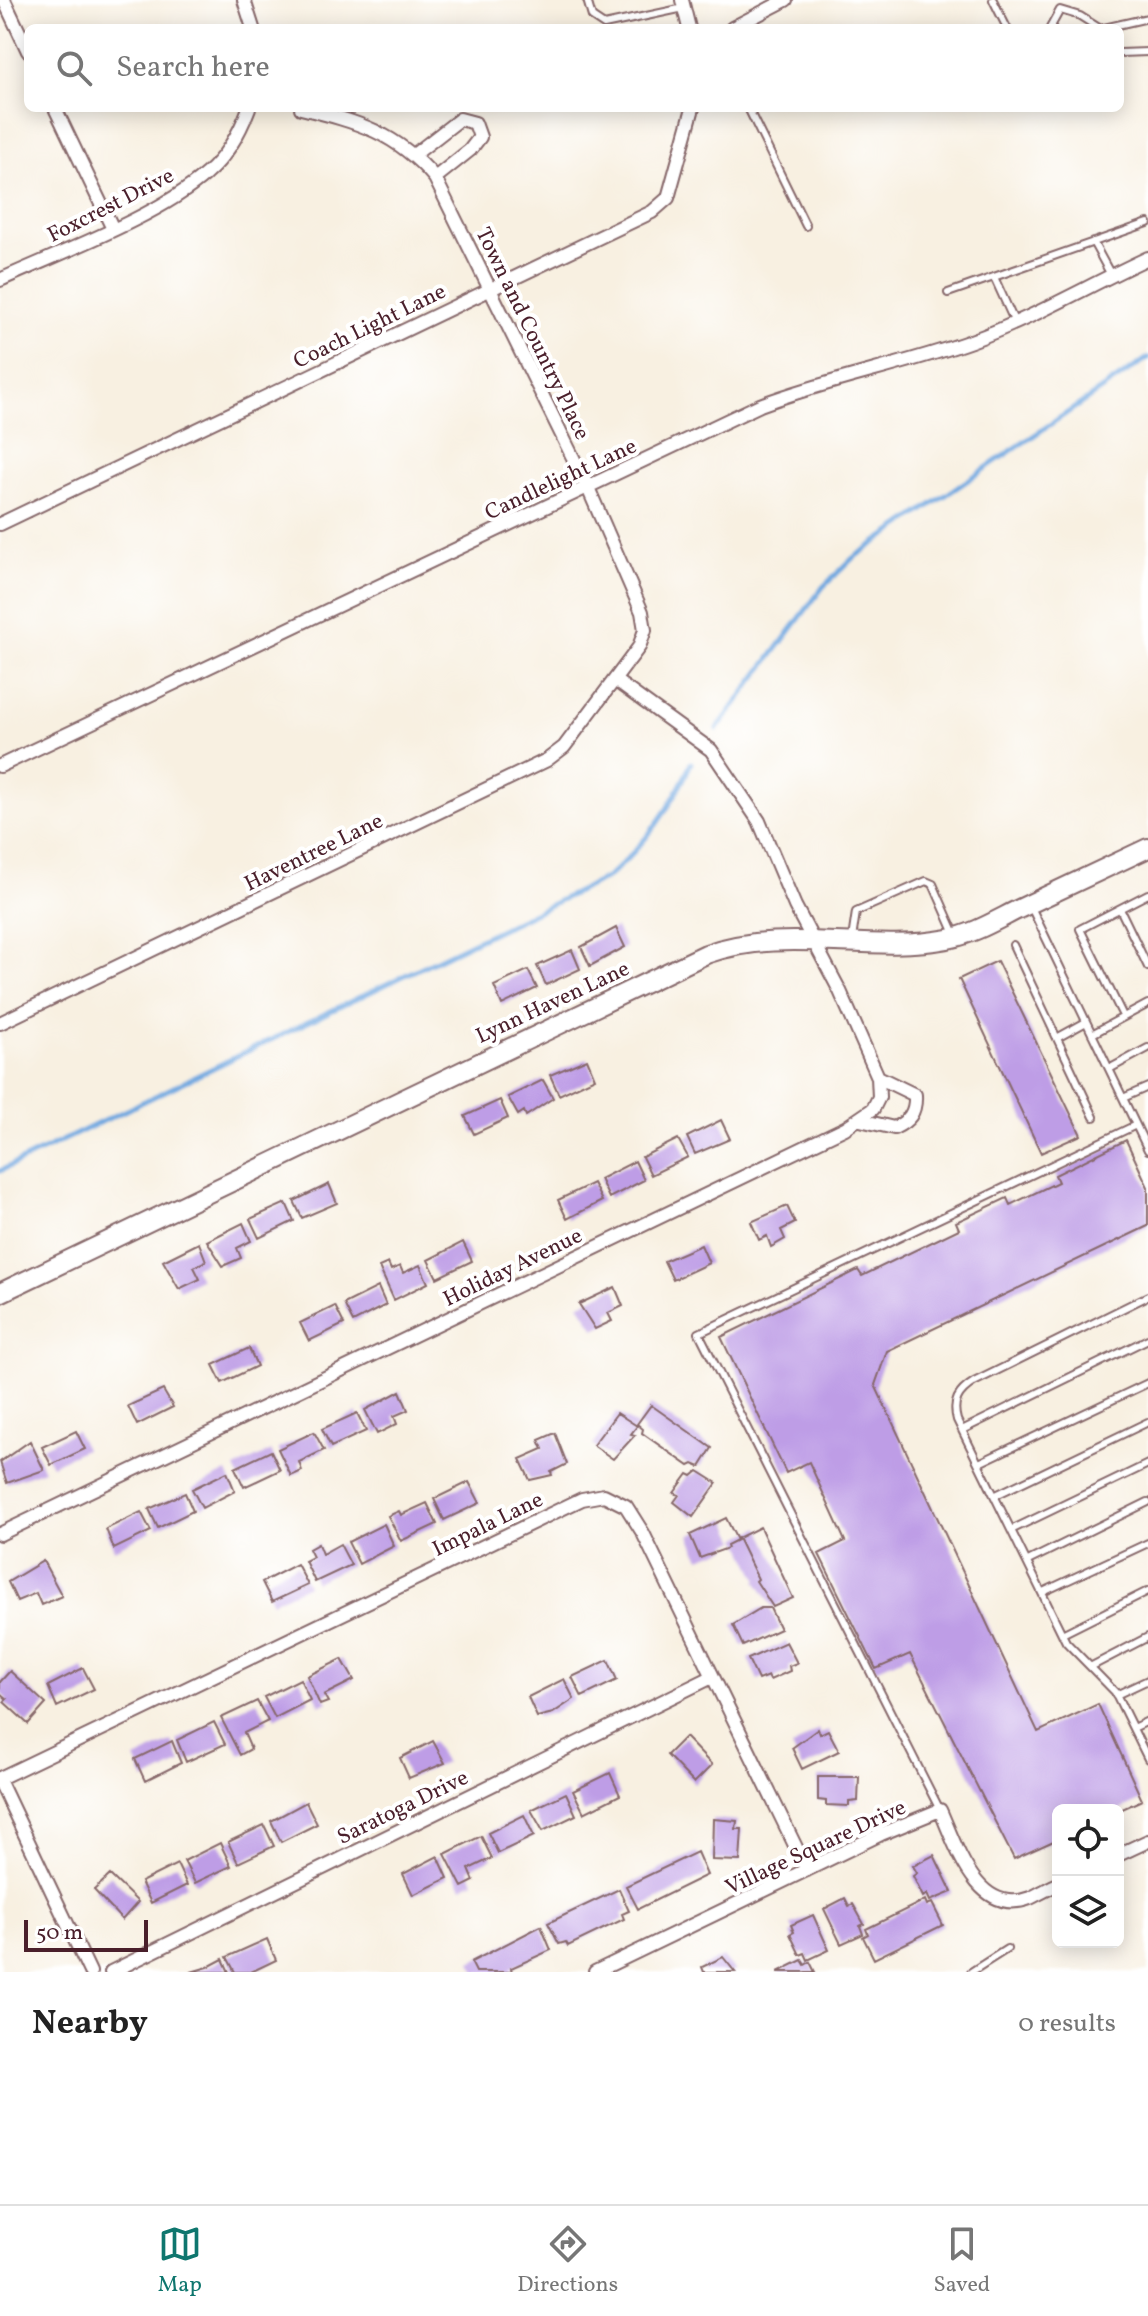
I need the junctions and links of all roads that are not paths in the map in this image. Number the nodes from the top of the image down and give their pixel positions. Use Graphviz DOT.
graph roads {
  1 [pos="4,0"];
  2 [pos="244,0"];
  3 [pos="587,0"];
  4 [pos="786,0"];
  5 [pos="993,0"];
  6 [pos="683,4"];
  7 [pos="1148,18"];
  8 [pos="252,24"];
  9 [pos="602,24"];
  10 [pos="608,24"];
  11 [pos="688,24"];
  12 [pos="740,24"];
  13 [pos="1005,24"];
  14 [pos="1052,24"];
  15 [pos="1094,24"];
  16 [pos="1120,24"];
  17 [pos="24,42"];
  18 [pos="1148,52"];
  19 [pos="1124,53"];
  20 [pos="57,112"];
  21 [pos="247,112"];
  22 [pos="315,112"];
  23 [pos="692,112"];
  24 [pos="750,112"];
  25 [pos="415,154"];
  26 [pos="435,178"];
  27 [pos="1148,223"];
  28 [pos="806,226"];
  29 [pos="112,227"];
  30 [pos="1093,242"];
  31 [pos="1148,258"];
  32 [pos="1111,275"];
  33 [pos="994,277"];
  34 [pos="0,280"];
  35 [pos="488,291"];
  36 [pos="948,293"];
  37 [pos="1015,323"];
  38 [pos="589,490"];
  39 [pos="0,524"];
  40 [pos="616,681"];
  41 [pos="0,766"];
  42 [pos="1147,851"];
  43 [pos="1148,894"];
  44 [pos="1030,904"];
  45 [pos="1120,909"];
  46 [pos="956,936"];
  47 [pos="813,942"];
  48 [pos="851,943"];
  49 [pos="1013,945"];
  50 [pos="1148,967"];
  51 [pos="1148,1004"];
  52 [pos="1123,1016"];
  53 [pos="1086,1022"];
  54 [pos="0,1023"];
  55 [pos="1092,1034"];
  56 [pos="1057,1038"];
  57 [pos="1148,1048"];
  58 [pos="1109,1069"];
  59 [pos="878,1077"];
  60 [pos="1148,1087"];
  61 [pos="1123,1098"];
  62 [pos="1094,1117"];
  63 [pos="860,1120"];
  64 [pos="1136,1125"];
  65 [pos="1148,1131"];
  66 [pos="1140,1135"];
  67 [pos="1148,1150"];
  68 [pos="0,1293"];
  69 [pos="1148,1296"];
  70 [pos="1148,1339"];
  71 [pos="1148,1383"];
  72 [pos="1148,1422"];
  73 [pos="962,1430"];
  74 [pos="979,1463"];
  75 [pos="1148,1464"];
  76 [pos="996,1495"];
  77 [pos="1148,1502"];
  78 [pos="1013,1529"];
  79 [pos="0,1534"];
  80 [pos="1148,1543"];
  81 [pos="1028,1561"];
  82 [pos="1148,1591"];
  83 [pos="1043,1592"];
  84 [pos="1062,1634"];
  85 [pos="1148,1637"];
  86 [pos="1092,1666"];
  87 [pos="712,1677"];
  88 [pos="1148,1680"];
  89 [pos="1116,1695"];
  90 [pos="1148,1721"];
  91 [pos="1133,1728"];
  92 [pos="1148,1759"];
  93 [pos="0,1780"];
  94 [pos="940,1810"];
  95 [pos="1148,1841"];
  96 [pos="1124,1852"];
  97 [pos="807,1870"];
  98 [pos="1052,1887"];
  99 [pos="1007,1949"];
  100 [pos="90,1972"];
  101 [pos="111,1972"];
  102 [pos="595,1972"];
  103 [pos="971,1972"];
  1 -- 17 [label="street"];
  2 -- 8 [label="street"];
  3 -- 9 [label="lane"];
  4 -- 12 [label="street"];
  5 -- 13 [label="lane"];
  6 -- 10 [label="lane"];
  6 -- 11 [label="street"];
  7 -- 16 [label="lane"];
  14 -- 15 [label="lane"];
  18 -- 19 [label="lane"];
  20 -- 29 [label="street"];
  21 -- 29 [label="street, Foxcrest Drive"];
  22 -- 25 [label="street, Town and Country Place"];
  23 -- 35 [label="street, Coach Light Lane"];
  24 -- 28 [label="lane"];
  25 -- 26 [label="street, Town and Country Place"];
  25 -- 26 [label="street"];
  26 -- 35 [label="street, Town and Country Place"];
  27 -- 30 [label="lane"];
  29 -- 34 [label="street, Foxcrest Drive"];
  30 -- 32 [label="lane"];
  30 -- 33 [label="lane"];
  31 -- 32 [label="street, Candlelight Lane"];
  32 -- 37 [label="street, Candlelight Lane"];
  33 -- 36 [label="lane"];
  33 -- 37 [label="lane"];
  35 -- 38 [label="street, Town and Country Place"];
  35 -- 39 [label="street, Coach Light Lane"];
  37 -- 38 [label="street, Candlelight Lane"];
  38 -- 40 [label="street, Town and Country Place"];
  38 -- 41 [label="street, Candlelight Lane"];
  40 -- 47 [label="street"];
  40 -- 54 [label="street, Haventree Lane"];
  42 -- 44 [label="street, Lynn Haven Lane"];
  43 -- 45 [label="lane"];
  44 -- 46 [label="street, Lynn Haven Lane"];
  44 -- 53 [label="lane"];
  45 -- 50 [label="lane"];
  45 -- 52 [label="lane"];
  46 -- 48 [label="street, Lynn Haven Lane"];
  46 -- 48 [label="lane"];
  47 -- 48 [label="street, Lynn Haven Lane"];
  47 -- 59 [label="street"];
  47 -- 68 [label="street, Lynn Haven Lane"];
  49 -- 56 [label="lane"];
  51 -- 52 [label="lane"];
  52 -- 55 [label="lane"];
  53 -- 55 [label="lane"];
  53 -- 56 [label="lane"];
  55 -- 58 [label="lane"];
  56 -- 62 [label="lane"];
  57 -- 58 [label="lane"];
  58 -- 61 [label="lane"];
  59 -- 63 [label="street"];
  59 -- 63 [label="street"];
  60 -- 61 [label="lane"];
  61 -- 64 [label="lane"];
  63 -- 79 [label="street, Holiday Avenue"];
  64 -- 66 [label="lane"];
  64 -- 94 [label="lane"];
  65 -- 66 [label="lane"];
  66 -- 67 [label="lane"];
  69 -- 73 [label="lane"];
  70 -- 73 [label="lane"];
  71 -- 74 [label="lane"];
  72 -- 76 [label="lane"];
  73 -- 74 [label="lane"];
  74 -- 76 [label="lane"];
  75 -- 78 [label="lane"];
  76 -- 78 [label="lane"];
  77 -- 81 [label="lane"];
  78 -- 81 [label="lane"];
  80 -- 83 [label="lane"];
  81 -- 83 [label="lane"];
  82 -- 84 [label="lane"];
  83 -- 84 [label="lane"];
  84 -- 86 [label="lane"];
  85 -- 86 [label="lane"];
  86 -- 89 [label="lane"];
  87 -- 93 [label="street, Impala Lane"];
  87 -- 97 [label="street, Impala Lane"];
  87 -- 101 [label="street, Saratoga Drive"];
  88 -- 89 [label="lane"];
  89 -- 91 [label="lane"];
  90 -- 91 [label="lane"];
  91 -- 92 [label="lane"];
  93 -- 100 [label="street"];
  94 -- 97 [label="street, Village Square Drive"];
  94 -- 98 [label="street, Village Square Drive"];
  95 -- 96 [label="street"];
  97 -- 102 [label="street, Village Square Drive"];
  99 -- 103 [label="lane"];
}
